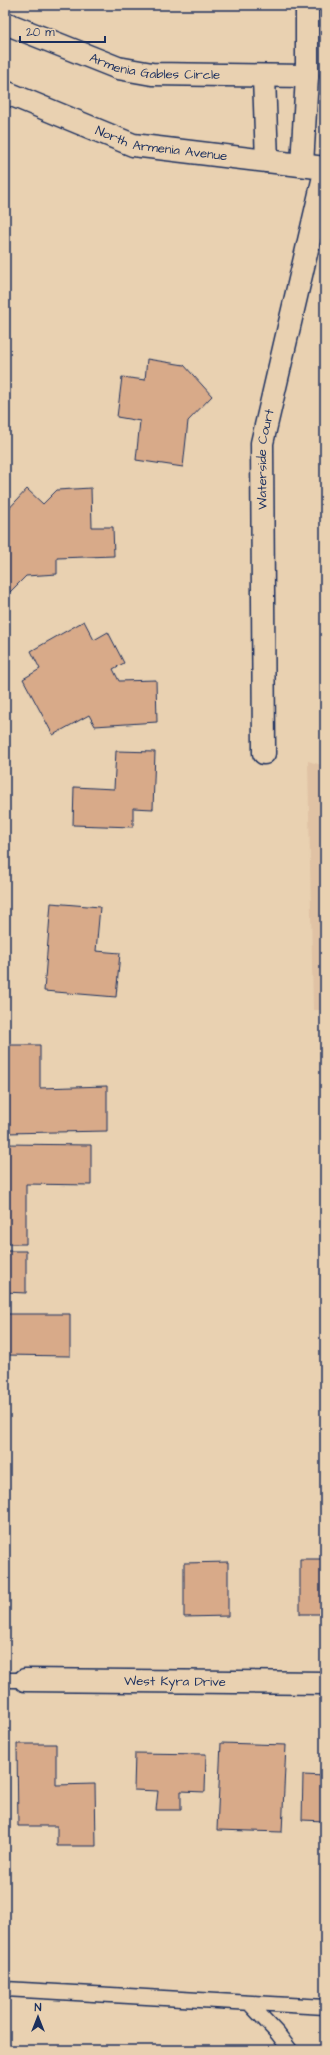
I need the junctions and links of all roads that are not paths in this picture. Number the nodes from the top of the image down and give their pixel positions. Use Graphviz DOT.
graph roads {
  1 [pos="307,5"];
  2 [pos="5,23"];
  3 [pos="264,76"];
  4 [pos="307,76"];
  5 [pos="5,92"];
  6 [pos="267,161"];
  7 [pos="302,165"];
  8 [pos="325,168"];
  9 [pos="325,172"];
  10 [pos="264,753"];
  11 [pos="15,1680"];
  12 [pos="325,1683"];
  13 [pos="5,1989"];
  14 [pos="249,2003"];
  15 [pos="325,2007"];
  16 [pos="290,2050"];
  1 -- 4 [label="street"];
  2 -- 3 [label="street, Armenia Gables Circle"];
  3 -- 4 [label="street, Armenia Gables Circle"];
  3 -- 6 [label="street"];
  4 -- 7 [label="street"];
  5 -- 6 [label="street, North Armenia Avenue"];
  6 -- 7 [label="street, North Armenia Avenue"];
  7 -- 8 [label="street, North Armenia Avenue"];
  9 -- 10 [label="street, Waterside Court"];
  11 -- 12 [label="street, West Kyra Drive"];
  13 -- 14 [label="lane"];
  14 -- 15 [label="lane"];
  14 -- 16 [label="lane"];
}
